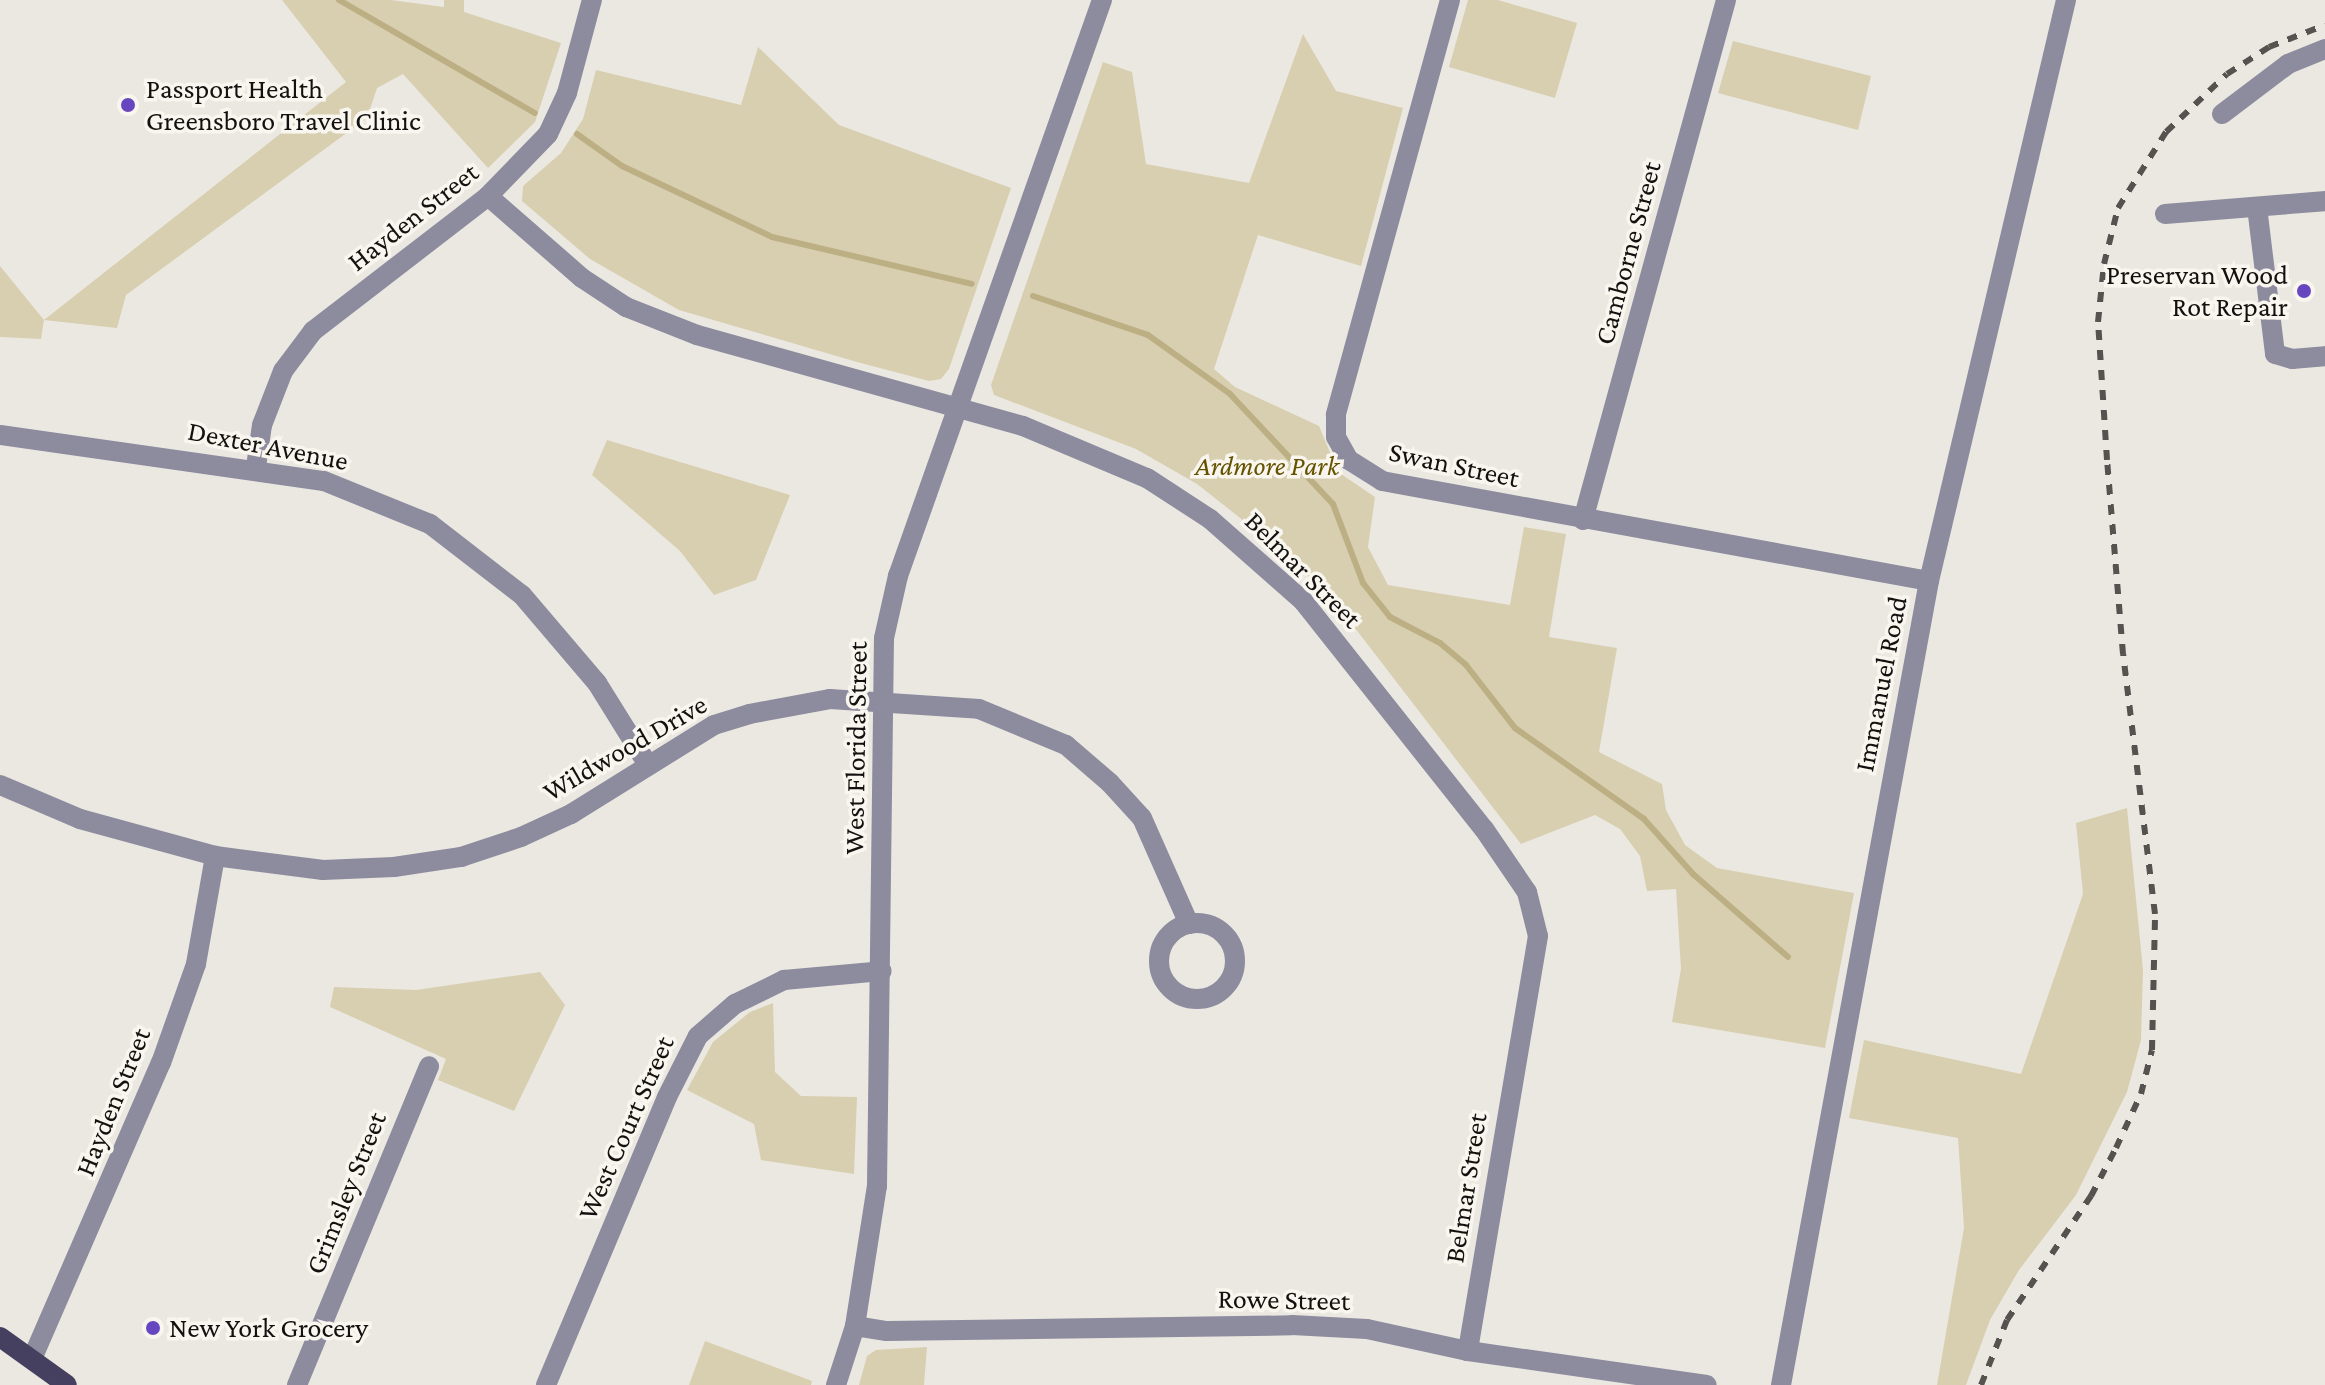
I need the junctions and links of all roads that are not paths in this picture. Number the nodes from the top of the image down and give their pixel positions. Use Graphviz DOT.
graph roads {
  1 [pos="592,0"];
  2 [pos="1102,0"];
  3 [pos="1450,0"];
  4 [pos="1726,0"];
  5 [pos="2066,0"];
  6 [pos="2325,49"];
  7 [pos="2222,114"];
  8 [pos="488,196"];
  9 [pos="2325,201"];
  10 [pos="2257,207"];
  11 [pos="2165,214"];
  12 [pos="2325,356"];
  13 [pos="960,406"];
  14 [pos="0,435"];
  15 [pos="256,467"];
  16 [pos="1583,520"];
  17 [pos="1929,581"];
  18 [pos="883,701"];
  19 [pos="648,765"];
  20 [pos="0,785"];
  21 [pos="215,856"];
  22 [pos="1189,924"];
  23 [pos="882,971"];
  24 [pos="429,1066"];
  25 [pos="855,1326"];
  26 [pos="0,1337"];
  27 [pos="1468,1351"];
  28 [pos="32,1359"];
  29 [pos="67,1385"];
  30 [pos="297,1385"];
  31 [pos="546,1385"];
  32 [pos="836,1385"];
  33 [pos="1707,1385"];
  34 [pos="1781,1385"];
  1 -- 8 [label="street, Hayden Street"];
  2 -- 13 [label="street, West Florida Street"];
  3 -- 16 [label="street, Swan Street"];
  4 -- 16 [label="street, Camborne Street"];
  5 -- 17 [label="street, Immanuel Road"];
  6 -- 7 [label="street"];
  8 -- 13 [label="street, Belmar Street"];
  8 -- 15 [label="street, Hayden Street"];
  9 -- 10 [label="street"];
  10 -- 11 [label="street"];
  10 -- 12 [label="street"];
  13 -- 18 [label="street, West Florida Street"];
  13 -- 27 [label="street, Belmar Street"];
  14 -- 15 [label="street, Dexter Avenue"];
  15 -- 19 [label="street, Dexter Avenue"];
  16 -- 17 [label="street, Swan Street"];
  17 -- 34 [label="street, Immanuel Road"];
  18 -- 19 [label="street, Wildwood Drive"];
  18 -- 22 [label="street, Wildwood Drive"];
  18 -- 23 [label="street, West Florida Street"];
  19 -- 21 [label="street, Wildwood Drive"];
  20 -- 21 [label="street, Wildwood Drive"];
  21 -- 28 [label="street, Hayden Street"];
  23 -- 25 [label="street, West Florida Street"];
  23 -- 31 [label="street, West Court Street"];
  24 -- 30 [label="street, Grimsley Street"];
  25 -- 27 [label="street, Rowe Street"];
  25 -- 32 [label="street, West Florida Street"];
  26 -- 28 [label="main road"];
  27 -- 33 [label="street, Rowe Street"];
  28 -- 29 [label="main road"];
}
